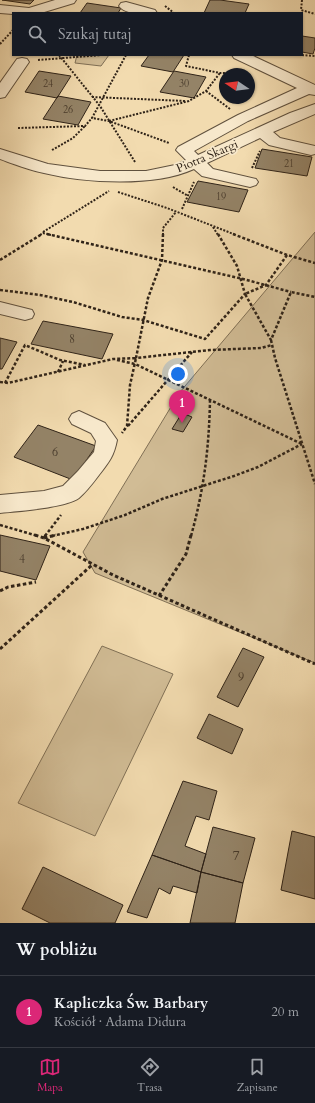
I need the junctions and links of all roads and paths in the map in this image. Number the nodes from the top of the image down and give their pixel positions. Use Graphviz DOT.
graph roads {
  1 [pos="69,0"];
  2 [pos="302,0"];
  3 [pos="126,6"];
  4 [pos="0,9"];
  5 [pos="147,12"];
  6 [pos="315,14"];
  7 [pos="12,31"];
  8 [pos="0,44"];
  9 [pos="303,55"];
  10 [pos="315,55"];
  11 [pos="60,56"];
  12 [pos="92,56"];
  13 [pos="125,56"];
  14 [pos="189,56"];
  15 [pos="241,56"];
  16 [pos="62,59"];
  17 [pos="22,62"];
  18 [pos="265,67"];
  19 [pos="255,70"];
  20 [pos="219,73"];
  21 [pos="219,74"];
  22 [pos="312,89"];
  23 [pos="0,94"];
  24 [pos="91,97"];
  25 [pos="102,98"];
  26 [pos="189,101"];
  27 [pos="100,106"];
  28 [pos="315,109"];
  29 [pos="92,118"];
  30 [pos="109,121"];
  31 [pos="85,126"];
  32 [pos="18,128"];
  33 [pos="262,139"];
  34 [pos="52,150"];
  35 [pos="184,150"];
  36 [pos="311,150"];
  37 [pos="0,154"];
  38 [pos="202,168"];
  39 [pos="146,176"];
  40 [pos="249,182"];
  41 [pos="169,184"];
  42 [pos="104,188"];
  43 [pos="118,192"];
  44 [pos="188,196"];
  45 [pos="182,209"];
  46 [pos="176,212"];
  47 [pos="213,227"];
  48 [pos="43,232"];
  49 [pos="287,256"];
  50 [pos="0,260"];
  51 [pos="162,260"];
  52 [pos="315,263"];
  53 [pos="243,279"];
  54 [pos="266,285"];
  55 [pos="0,290"];
  56 [pos="291,292"];
  57 [pos="245,294"];
  58 [pos="315,297"];
  59 [pos="0,308"];
  60 [pos="25,314"];
  61 [pos="143,320"];
  62 [pos="271,340"];
  63 [pos="272,345"];
  64 [pos="192,352"];
  65 [pos="114,359"];
  66 [pos="63,361"];
  67 [pos="87,365"];
  68 [pos="58,372"];
  69 [pos="168,380"];
  70 [pos="5,383"];
  71 [pos="210,400"];
  72 [pos="79,419"];
  73 [pos="127,426"];
  74 [pos="302,444"];
  75 [pos="204,484"];
  76 [pos="315,484"];
  77 [pos="0,504"];
  78 [pos="0,525"];
  79 [pos="44,538"];
  80 [pos="93,564"];
  81 [pos="36,582"];
  82 [pos="0,591"];
  83 [pos="159,596"];
  84 [pos="0,649"];
  85 [pos="315,664"];
  1 -- 4 [label="street"];
  2 -- 6 [label="path"];
  3 -- 5 [label="street"];
  7 -- 8 [label="path"];
  9 -- 10 [label="path"];
  11 -- 16 [label="path"];
  12 -- 16 [label="path"];
  13 -- 25 [label="path"];
  14 -- 20 [label="path"];
  15 -- 18 [label="street"];
  16 -- 17 [label="path"];
  16 -- 24 [label="path"];
  17 -- 23 [label="street"];
  18 -- 19 [label="path"];
  18 -- 22 [label="street"];
  21 -- 26 [label="path"];
  22 -- 35 [label="street"];
  24 -- 25 [label="path"];
  24 -- 27 [label="path"];
  25 -- 26 [label="path"];
  25 -- 27 [label="path"];
  26 -- 30 [label="path"];
  27 -- 29 [label="path"];
  27 -- 30 [label="path"];
  28 -- 33 [label="street, Piotra Skargi"];
  29 -- 30 [label="path"];
  29 -- 31 [label="path"];
  30 -- 35 [label="path"];
  30 -- 39 [label="path"];
  31 -- 32 [label="path"];
  31 -- 34 [label="path"];
  33 -- 36 [label="street"];
  33 -- 38 [label="street, Piotra Skargi"];
  33 -- 40 [label="path"];
  35 -- 38 [label="street"];
  37 -- 39 [label="street, Piotra Skargi"];
  38 -- 39 [label="street, Piotra Skargi"];
  38 -- 40 [label="street"];
  38 -- 44 [label="path"];
  41 -- 44 [label="path"];
  42 -- 48 [label="path"];
  43 -- 46 [label="path"];
  44 -- 45 [label="path"];
  46 -- 47 [label="path"];
  46 -- 51 [label="path"];
  47 -- 49 [label="path"];
  47 -- 53 [label="path"];
  48 -- 50 [label="path"];
  48 -- 51 [label="path"];
  49 -- 52 [label="path"];
  49 -- 54 [label="path"];
  51 -- 53 [label="path"];
  51 -- 61 [label="path"];
  53 -- 54 [label="path"];
  53 -- 57 [label="path"];
  54 -- 56 [label="path"];
  54 -- 57 [label="path"];
  55 -- 61 [label="path"];
  56 -- 58 [label="path"];
  56 -- 62 [label="path"];
  57 -- 61 [label="path"];
  57 -- 62 [label="path"];
  59 -- 60 [label="street"];
  61 -- 64 [label="path"];
  62 -- 63 [label="path"];
  63 -- 64 [label="path"];
  63 -- 74 [label="path"];
  64 -- 69 [label="path"];
  65 -- 69 [label="path"];
  66 -- 67 [label="path"];
  66 -- 68 [label="path"];
  66 -- 70 [label="path"];
  69 -- 71 [label="path"];
  69 -- 73 [label="path"];
  71 -- 74 [label="path"];
  71 -- 75 [label="path"];
  72 -- 77 [label="street"];
  74 -- 75 [label="path"];
  74 -- 76 [label="path"];
  75 -- 79 [label="path"];
  75 -- 83 [label="path"];
  78 -- 79 [label="path"];
  79 -- 80 [label="path"];
  80 -- 83 [label="path"];
  80 -- 84 [label="path"];
  81 -- 82 [label="path"];
  83 -- 85 [label="path"];
}
